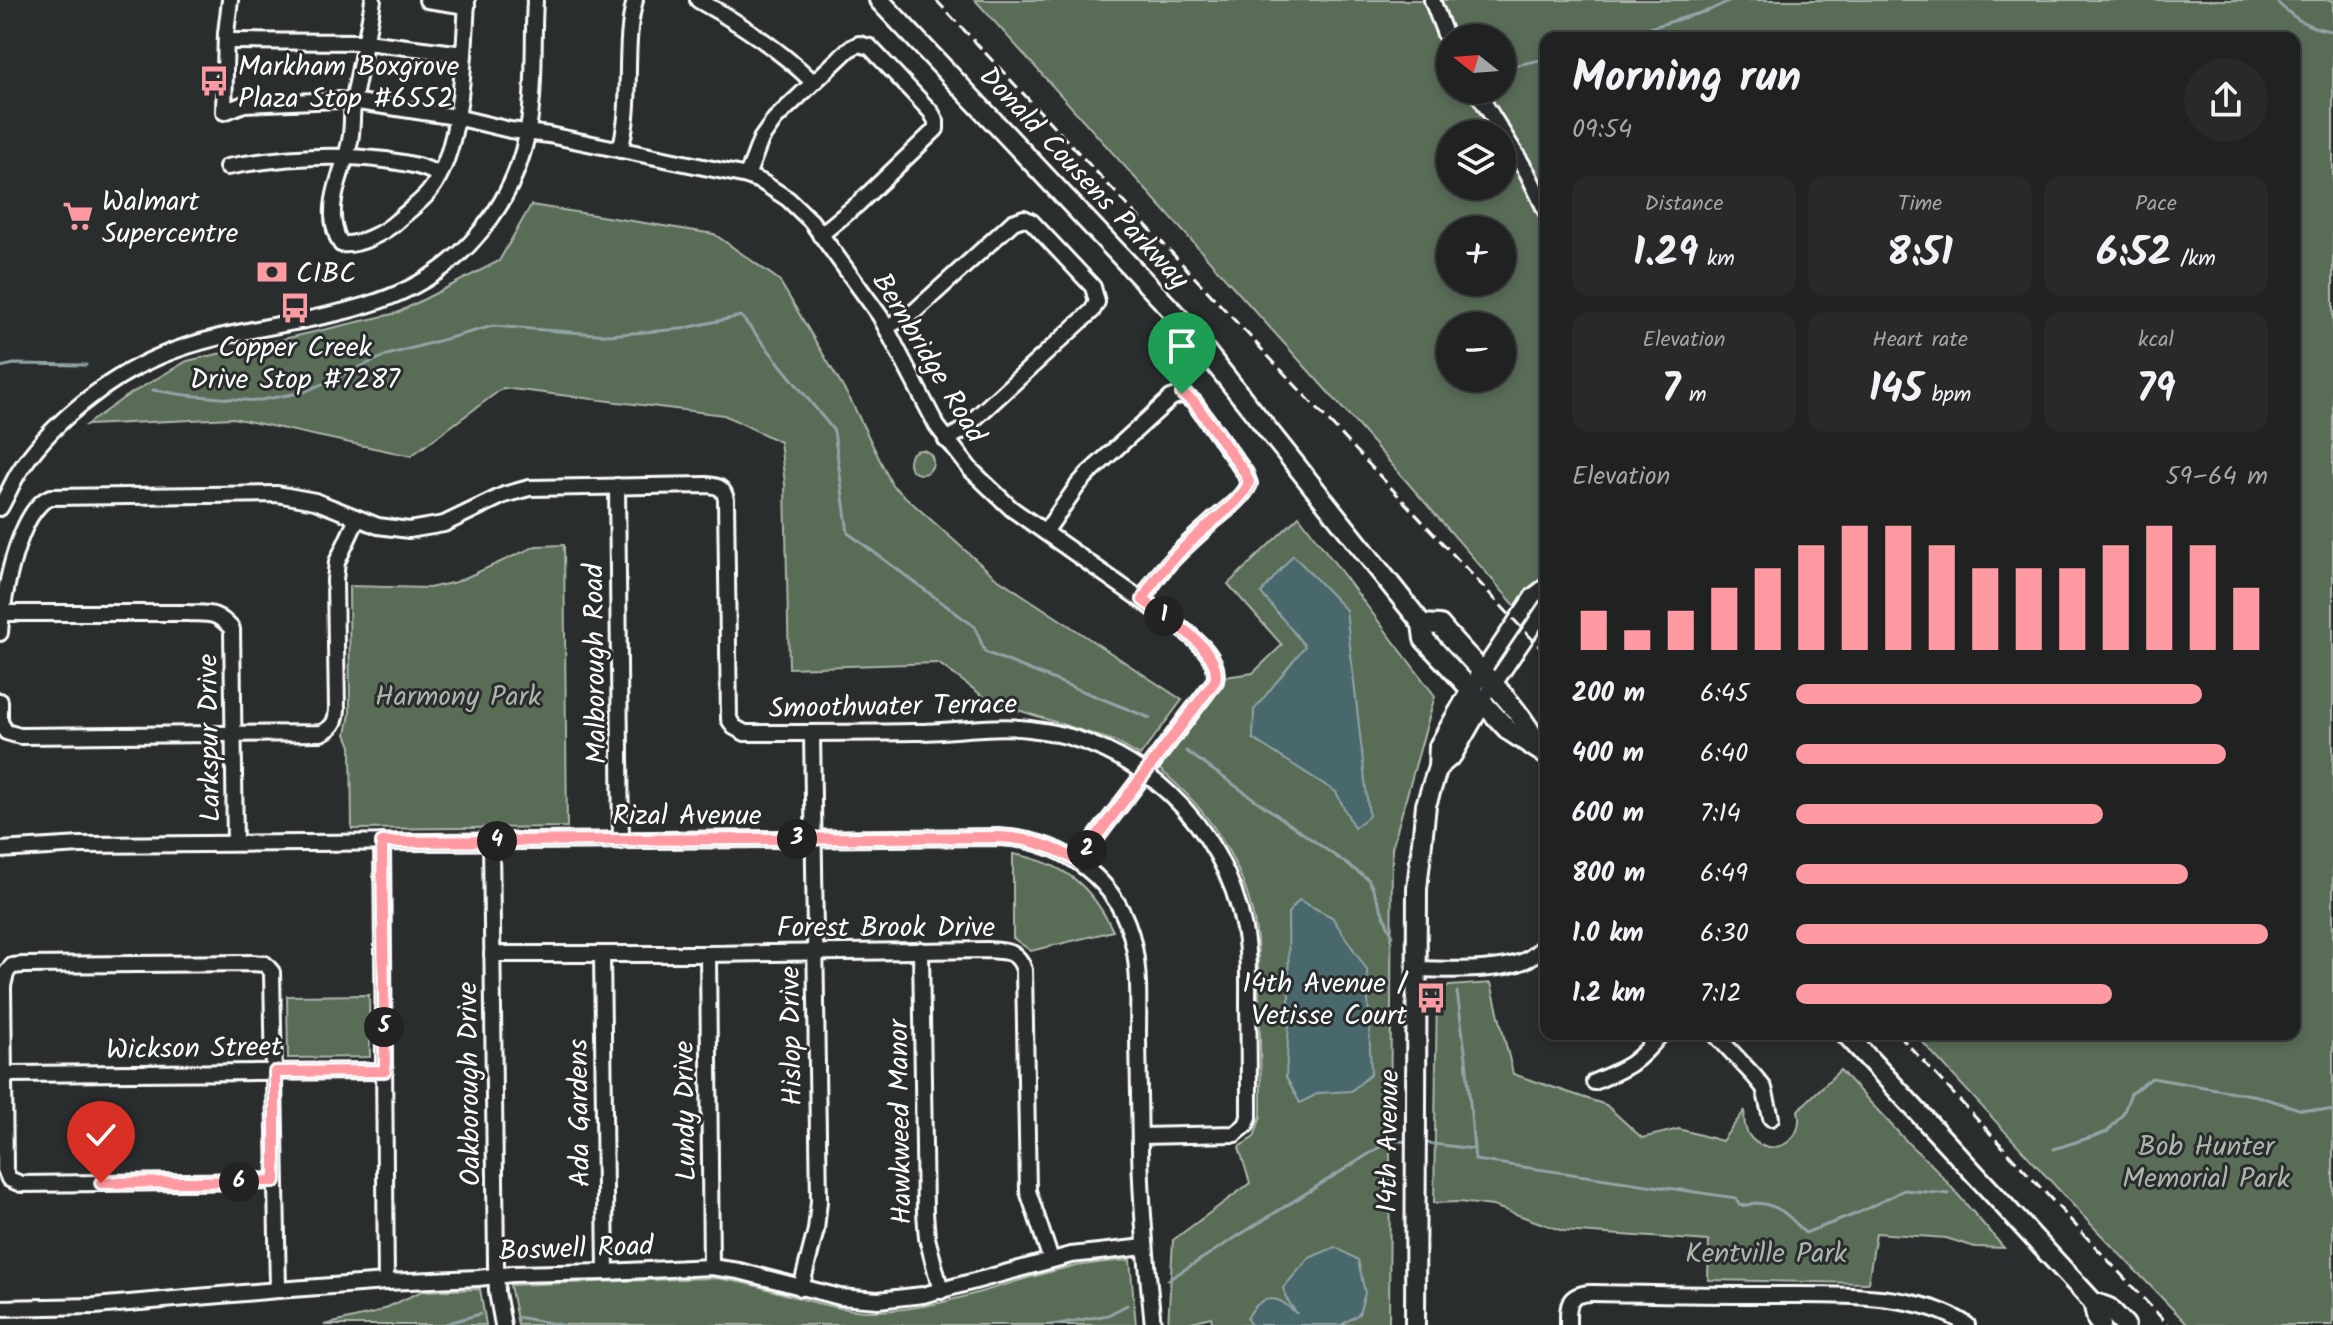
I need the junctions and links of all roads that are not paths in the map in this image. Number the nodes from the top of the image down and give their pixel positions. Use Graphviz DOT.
graph roads {
  1 [pos="230,0"];
  2 [pos="373,0"];
  3 [pos="427,0"];
  4 [pos="535,0"];
  5 [pos="635,0"];
  6 [pos="698,0"];
  7 [pos="879,0"];
  8 [pos="1432,0"];
  9 [pos="467,3"];
  10 [pos="1441,24"];
  11 [pos="226,41"];
  12 [pos="366,42"];
  13 [pos="464,54"];
  14 [pos="813,82"];
  15 [pos="353,101"];
  16 [pos="1485,104"];
  17 [pos="456,117"];
  18 [pos="527,132"];
  19 [pos="620,150"];
  20 [pos="345,157"];
  21 [pos="227,167"];
  22 [pos="439,175"];
  23 [pos="747,176"];
  24 [pos="1540,199"];
  25 [pos="820,235"];
  26 [pos="887,327"];
  27 [pos="946,440"];
  28 [pos="617,486"];
  29 [pos="0,508"];
  30 [pos="357,519"];
  31 [pos="1045,532"];
  32 [pos="1540,591"];
  33 [pos="1143,600"];
  34 [pos="1,613"];
  35 [pos="1540,614"];
  36 [pos="0,633"];
  37 [pos="1482,687"];
  38 [pos="0,701"];
  39 [pos="812,733"];
  40 [pos="234,734"];
  41 [pos="1540,747"];
  42 [pos="1145,773"];
  43 [pos="813,839"];
  44 [pos="491,841"];
  45 [pos="621,841"];
  46 [pos="382,842"];
  47 [pos="235,843"];
  48 [pos="0,850"];
  49 [pos="1078,861"];
  50 [pos="1540,949"];
  51 [pos="921,950"];
  52 [pos="815,952"];
  53 [pos="492,954"];
  54 [pos="602,954"];
  55 [pos="708,954"];
  56 [pos="1417,969"];
  57 [pos="1656,1040"];
  58 [pos="1720,1040"];
  59 [pos="1852,1040"];
  60 [pos="385,1071"];
  61 [pos="275,1072"];
  62 [pos="4,1074"];
  63 [pos="1594,1082"];
  64 [pos="1771,1118"];
  65 [pos="1140,1136"];
  66 [pos="275,1181"];
  67 [pos="1145,1247"];
  68 [pos="1051,1260"];
  69 [pos="711,1267"];
  70 [pos="606,1272"];
  71 [pos="497,1276"];
  72 [pos="386,1282"];
  73 [pos="801,1288"];
  74 [pos="278,1290"];
  75 [pos="941,1291"];
  76 [pos="2093,1302"];
  77 [pos="0,1308"];
  78 [pos="503,1325"];
  79 [pos="1153,1325"];
  80 [pos="1415,1325"];
  81 [pos="1568,1325"];
  82 [pos="1967,1325"];
  83 [pos="2101,1325"];
  84 [pos="2125,1325"];
  1 -- 11 [label="street"];
  2 -- 12 [label="street"];
  3 -- 9 [label="street"];
  4 -- 18 [label="street"];
  5 -- 19 [label="street"];
  6 -- 14 [label="street"];
  7 -- 37 [label="main road, Donald Cousens Parkway"];
  8 -- 10 [label="street"];
  9 -- 13 [label="street"];
  11 -- 12 [label="street"];
  11 -- 15 [label="street, Bernbridge Road"];
  12 -- 13 [label="street"];
  12 -- 15 [label="street"];
  13 -- 17 [label="street"];
  14 -- 23 [label="street"];
  14 -- 25 [label="street"];
  15 -- 17 [label="street, Bernbridge Road"];
  15 -- 20 [label="street"];
  16 -- 24 [label="street"];
  17 -- 18 [label="street, Bernbridge Road"];
  17 -- 22 [label="street"];
  18 -- 19 [label="street, Bernbridge Road"];
  18 -- 29 [label="street"];
  19 -- 23 [label="street, Bernbridge Road"];
  20 -- 21 [label="street"];
  20 -- 22 [label="street"];
  20 -- 22 [label="street"];
  23 -- 25 [label="street, Bernbridge Road"];
  25 -- 26 [label="street, Bernbridge Road"];
  26 -- 27 [label="street, Bernbridge Road"];
  26 -- 27 [label="street"];
  27 -- 31 [label="street, Bernbridge Road"];
  28 -- 30 [label="street, Smoothwater Terrace"];
  28 -- 39 [label="street, Smoothwater Terrace"];
  28 -- 45 [label="street, Malborough Road"];
  30 -- 34 [label="street, Smoothwater Terrace"];
  30 -- 40 [label="street"];
  31 -- 33 [label="street, Bernbridge Road"];
  31 -- 33 [label="street"];
  32 -- 37 [label="street, 14th Avenue"];
  33 -- 42 [label="street, Bernbridge Road"];
  34 -- 36 [label="street, Smoothwater Terrace"];
  34 -- 40 [label="street, Larkspur Drive"];
  35 -- 37 [label="street, 14th Avenue"];
  37 -- 41 [label="main road, Donald Cousens Parkway"];
  37 -- 56 [label="main road, 14th Avenue"];
  38 -- 40 [label="street"];
  39 -- 42 [label="street, Smoothwater Terrace"];
  39 -- 43 [label="street, Hislop Drive"];
  40 -- 47 [label="street, Larkspur Drive"];
  42 -- 49 [label="street, Bernbridge Road"];
  42 -- 65 [label="street, Smoothwater Terrace"];
  43 -- 45 [label="street, Rizal Avenue"];
  43 -- 49 [label="street, Rizal Avenue"];
  43 -- 52 [label="street, Hislop Drive"];
  44 -- 45 [label="street, Rizal Avenue"];
  44 -- 46 [label="street, Rizal Avenue"];
  44 -- 53 [label="street, Oakborough Drive"];
  46 -- 47 [label="street, Rizal Avenue"];
  46 -- 60 [label="street"];
  47 -- 48 [label="street, Rizal Avenue"];
  49 -- 65 [label="street, Rizal Avenue"];
  50 -- 56 [label="street"];
  51 -- 52 [label="street, Forest Brook Drive"];
  51 -- 68 [label="street, Forest Brook Drive"];
  51 -- 75 [label="street, Hawkweed Manor"];
  52 -- 55 [label="street, Forest Brook Drive"];
  52 -- 73 [label="street, Hislop Drive"];
  53 -- 54 [label="street, Forest Brook Drive"];
  53 -- 71 [label="street, Oakborough Drive"];
  54 -- 55 [label="street, Forest Brook Drive"];
  54 -- 70 [label="street, Ada Gardens"];
  55 -- 69 [label="street, Lundy Drive"];
  56 -- 80 [label="main road, 14th Avenue"];
  57 -- 63 [label="street"];
  58 -- 64 [label="street"];
  59 -- 76 [label="main road"];
  60 -- 61 [label="street, Wickson Street"];
  60 -- 72 [label="street"];
  61 -- 62 [label="street, Wickson Street"];
  61 -- 62 [label="street"];
  61 -- 66 [label="street"];
  62 -- 66 [label="street"];
  65 -- 67 [label="street, Rizal Avenue"];
  66 -- 74 [label="street"];
  67 -- 68 [label="street, Boswell Road"];
  67 -- 79 [label="street, Rizal Avenue"];
  68 -- 75 [label="street, Boswell Road"];
  69 -- 70 [label="street, Boswell Road"];
  69 -- 73 [label="street, Boswell Road"];
  70 -- 71 [label="street, Boswell Road"];
  71 -- 72 [label="street, Boswell Road"];
  71 -- 78 [label="street, Oakborough Drive"];
  72 -- 74 [label="street, Boswell Road"];
  73 -- 75 [label="street, Boswell Road"];
  74 -- 77 [label="street, Boswell Road"];
  76 -- 83 [label="main road"];
  76 -- 84 [label="main road"];
  81 -- 82 [label="street"];
}
